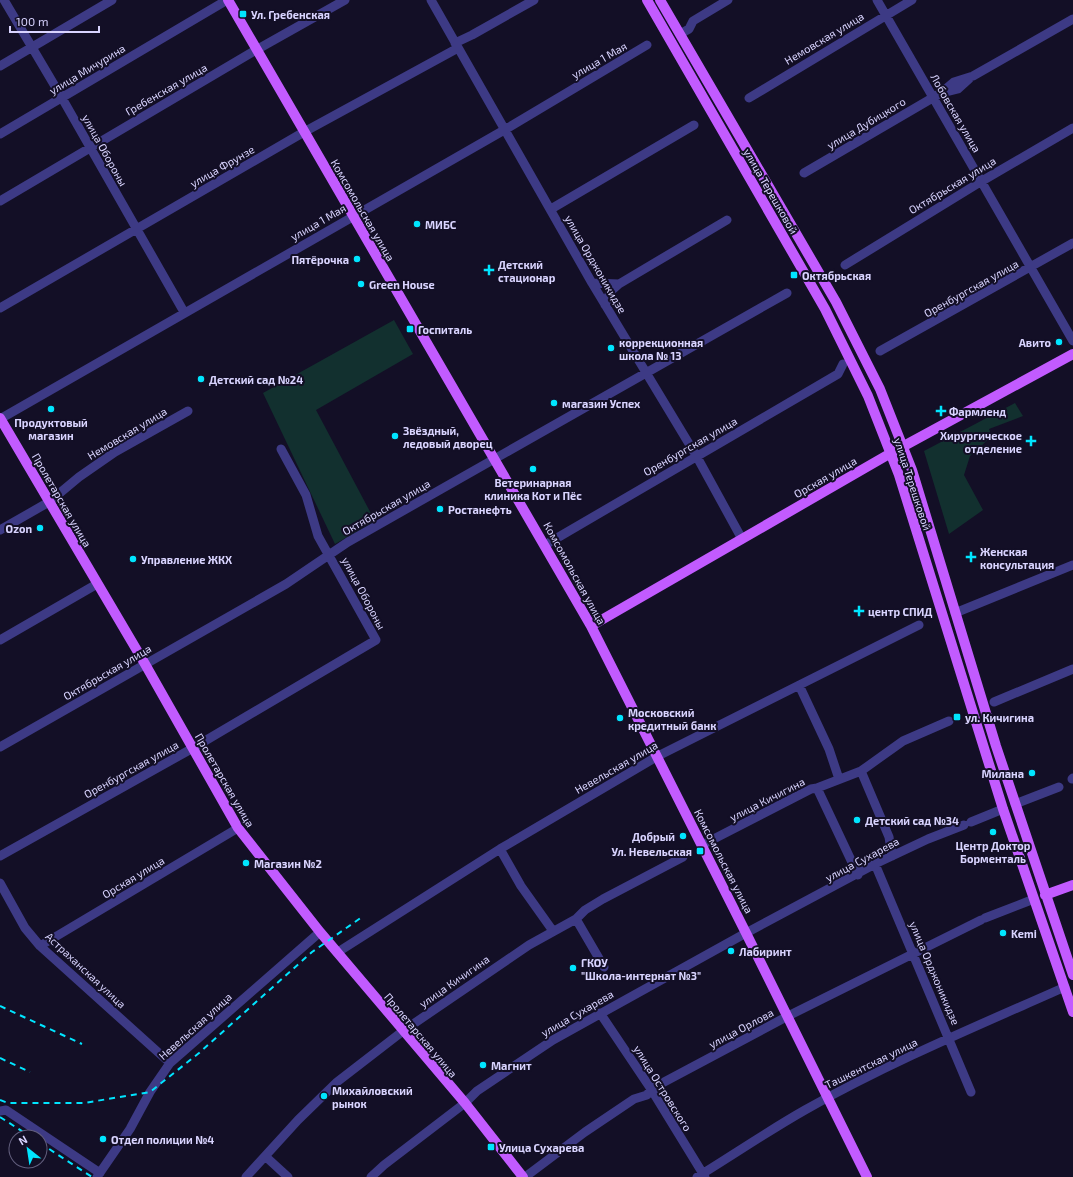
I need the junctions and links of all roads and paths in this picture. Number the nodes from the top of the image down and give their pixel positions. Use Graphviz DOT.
graph roads {
  1 [pos="2,0"];
  2 [pos="112,0"];
  3 [pos="228,0"];
  4 [pos="345,0"];
  5 [pos="431,0"];
  6 [pos="534,0"];
  7 [pos="647,0"];
  8 [pos="660,0"];
  9 [pos="728,0"];
  10 [pos="877,0"];
  11 [pos="912,0"];
  12 [pos="886,15"];
  13 [pos="1073,19"];
  14 [pos="680,34"];
  15 [pos="456,45"];
  16 [pos="648,45"];
  17 [pos="32,47"];
  18 [pos="256,50"];
  19 [pos="0,66"];
  20 [pos="937,95"];
  21 [pos="62,98"];
  22 [pos="749,98"];
  23 [pos="694,125"];
  24 [pos="1073,128"];
  25 [pos="506,129"];
  26 [pos="304,132"];
  27 [pos="0,134"];
  28 [pos="90,147"];
  29 [pos="804,174"];
  30 [pos="982,181"];
  31 [pos="0,201"];
  32 [pos="551,209"];
  33 [pos="352,216"];
  34 [pos="727,220"];
  35 [pos="136,230"];
  36 [pos="1073,243"];
  37 [pos="845,265"];
  38 [pos="1032,268"];
  39 [pos="592,283"];
  40 [pos="618,284"];
  41 [pos="787,293"];
  42 [pos="605,305"];
  43 [pos="0,308"];
  44 [pos="184,312"];
  45 [pos="1073,341"];
  46 [pos="880,352"];
  47 [pos="1073,354"];
  48 [pos="843,364"];
  49 [pos="646,374"];
  50 [pos="188,411"];
  51 [pos="0,418"];
  52 [pos="903,447"];
  53 [pos="281,449"];
  54 [pos="891,453"];
  55 [pos="697,457"];
  56 [pos="495,458"];
  57 [pos="49,502"];
  58 [pos="0,530"];
  59 [pos="742,539"];
  60 [pos="545,545"];
  61 [pos="330,554"];
  62 [pos="1073,565"];
  63 [pos="97,584"];
  64 [pos="955,613"];
  65 [pos="920,625"];
  66 [pos="591,626"];
  67 [pos="0,640"];
  68 [pos="376,640"];
  69 [pos="145,664"];
  70 [pos="1073,669"];
  71 [pos="799,685"];
  72 [pos="994,702"];
  73 [pos="949,721"];
  74 [pos="0,747"];
  75 [pos="193,748"];
  76 [pos="658,756"];
  77 [pos="861,770"];
  78 [pos="839,779"];
  79 [pos="1059,787"];
  80 [pos="817,788"];
  81 [pos="1015,804"];
  82 [pos="1003,809"];
  83 [pos="238,828"];
  84 [pos="702,845"];
  85 [pos="500,849"];
  86 [pos="0,856"];
  87 [pos="892,856"];
  88 [pos="684,857"];
  89 [pos="875,864"];
  90 [pos="858,875"];
  91 [pos="0,883"];
  92 [pos="1073,885"];
  93 [pos="1045,895"];
  94 [pos="1034,899"];
  95 [pos="576,919"];
  96 [pos="553,931"];
  97 [pos="320,932"];
  98 [pos="746,933"];
  99 [pos="40,946"];
  100 [pos="338,952"];
  101 [pos="913,953"];
  102 [pos="604,967"];
  103 [pos="1073,975"];
  104 [pos="1065,987"];
  105 [pos="600,1012"];
  106 [pos="1073,1012"];
  107 [pos="788,1016"];
  108 [pos="403,1031"];
  109 [pos="949,1038"];
  110 [pos="170,1063"];
  111 [pos="651,1089"];
  112 [pos="972,1092"];
  113 [pos="828,1098"];
  114 [pos="465,1103"];
  115 [pos="0,1111"];
  116 [pos="266,1156"];
  117 [pos="98,1175"];
  118 [pos="701,1176"];
  119 [pos="246,1177"];
  120 [pos="288,1177"];
  121 [pos="371,1177"];
  122 [pos="524,1177"];
  123 [pos="867,1177"];
  1 -- 17 [label="street, улица Обороны"];
  2 -- 17 [label="street"];
  3 -- 18 [label="main road, Комсомольская улица"];
  3 -- 21 [label="street, улица Мичурина"];
  4 -- 18 [label="street, Гребенская улица"];
  5 -- 15 [label="street, улица Орджоникидзе"];
  6 -- 15 [label="street, улица Фрунзе"];
  7 -- 54 [label="main road, улица Терешковой"];
  8 -- 14 [label="main road, улица Терешковой"];
  9 -- 14 [label="street"];
  10 -- 12 [label="street, Лобовская улица"];
  11 -- 12 [label="street, Немовская улица"];
  12 -- 20 [label="street, Лобовская улица"];
  12 -- 22 [label="street, Немовская улица"];
  13 -- 20 [label="street, улица Дубицкого"];
  14 -- 52 [label="main road, улица Терешковой"];
  15 -- 25 [label="street, улица Орджоникидзе"];
  15 -- 26 [label="street, улица Фрунзе"];
  16 -- 25 [label="street, улица 1 Мая"];
  17 -- 19 [label="street"];
  17 -- 21 [label="street, улица Обороны"];
  18 -- 26 [label="main road, Комсомольская улица"];
  18 -- 28 [label="street, Гребенская улица"];
  20 -- 29 [label="street, улица Дубицкого"];
  20 -- 30 [label="street, Лобовская улица"];
  21 -- 27 [label="street, улица Мичурина"];
  21 -- 28 [label="street, улица Обороны"];
  23 -- 32 [label="street"];
  24 -- 30 [label="street, Октябрьская улица"];
  25 -- 32 [label="street, улица Орджоникидзе"];
  25 -- 33 [label="street, улица 1 Мая"];
  26 -- 33 [label="main road, Комсомольская улица"];
  26 -- 35 [label="street, улица Фрунзе"];
  28 -- 31 [label="street, Гребенская улица"];
  28 -- 35 [label="street, улица Обороны"];
  30 -- 37 [label="street, Октябрьская улица"];
  30 -- 38 [label="street, Лобовская улица"];
  32 -- 39 [label="street, улица Орджоникидзе"];
  33 -- 44 [label="street, улица 1 Мая"];
  33 -- 56 [label="main road, Комсомольская улица"];
  34 -- 40 [label="street"];
  35 -- 43 [label="street, улица Фрунзе"];
  35 -- 44 [label="street, улица Обороны"];
  36 -- 38 [label="street, Оренбургская улица"];
  38 -- 45 [label="street, Лобовская улица"];
  38 -- 46 [label="street, Оренбургская улица"];
  39 -- 40 [label="street"];
  39 -- 42 [label="street, улица Орджоникидзе"];
  40 -- 42 [label="street"];
  41 -- 49 [label="street, Октябрьская улица"];
  42 -- 49 [label="street, улица Орджоникидзе"];
  44 -- 51 [label="street, улица 1 Мая"];
  47 -- 52 [label="main road, Орская улица"];
  48 -- 55 [label="street, Оренбургская улица"];
  49 -- 55 [label="street, улица Орджоникидзе"];
  49 -- 56 [label="street, Октябрьская улица"];
  50 -- 57 [label="street, Немовская улица"];
  51 -- 57 [label="main road, Пролетарская улица"];
  52 -- 54 [label="main road, Орская улица"];
  52 -- 64 [label="main road, улица Терешковой"];
  53 -- 61 [label="street, улица Обороны"];
  54 -- 59 [label="main road, Орская улица"];
  54 -- 82 [label="main road, улица Терешковой"];
  55 -- 59 [label="street, улица Орджоникидзе"];
  55 -- 60 [label="street, Оренбургская улица"];
  56 -- 60 [label="main road, Комсомольская улица"];
  56 -- 61 [label="street, Октябрьская улица"];
  57 -- 58 [label="street, Немовская улица"];
  57 -- 63 [label="main road, Пролетарская улица"];
  59 -- 66 [label="main road, Орская улица"];
  60 -- 66 [label="main road, Комсомольская улица"];
  61 -- 68 [label="street, улица Обороны"];
  61 -- 69 [label="street, Октябрьская улица"];
  62 -- 64 [label="street"];
  63 -- 67 [label="street"];
  63 -- 69 [label="main road, Пролетарская улица"];
  64 -- 81 [label="main road, улица Терешковой"];
  65 -- 71 [label="street, Невельская улица"];
  66 -- 76 [label="main road, Комсомольская улица"];
  68 -- 75 [label="street, Оренбургская улица"];
  69 -- 74 [label="street, Октябрьская улица"];
  69 -- 75 [label="main road, Пролетарская улица"];
  70 -- 72 [label="street"];
  71 -- 76 [label="street, Невельская улица"];
  71 -- 78 [label="street"];
  73 -- 77 [label="street, улица Кичигина"];
  75 -- 83 [label="main road, Пролетарская улица"];
  75 -- 86 [label="street, Оренбургская улица"];
  76 -- 84 [label="main road, Комсомольская улица"];
  76 -- 85 [label="street, Невельская улица"];
  77 -- 78 [label="street, улица Кичигина"];
  77 -- 87 [label="street"];
  78 -- 80 [label="street, улица Кичигина"];
  79 -- 81 [label="street"];
  80 -- 84 [label="street, улица Кичигина"];
  80 -- 90 [label="street"];
  81 -- 93 [label="main road, улица Терешковой"];
  82 -- 87 [label="street, улица Сухарева"];
  82 -- 94 [label="main road, улица Терешковой"];
  83 -- 97 [label="main road, Пролетарская улица"];
  83 -- 99 [label="street, Орская улица"];
  84 -- 98 [label="main road, Комсомольская улица"];
  85 -- 96 [label="street"];
  85 -- 100 [label="street, Невельская улица"];
  87 -- 89 [label="street, улица Сухарева"];
  88 -- 95 [label="street, улица Кичигина"];
  89 -- 90 [label="street, улица Сухарева"];
  89 -- 101 [label="street, улица Орджоникидзе"];
  90 -- 98 [label="street, улица Сухарева"];
  91 -- 99 [label="street, Астраханская улица"];
  92 -- 93 [label="main road"];
  93 -- 103 [label="main road, улица Терешковой"];
  94 -- 101 [label="street, улица Орлова"];
  94 -- 104 [label="main road, улица Терешковой"];
  95 -- 96 [label="street, улица Кичигина"];
  95 -- 102 [label="street"];
  96 -- 108 [label="street, улица Кичигина"];
  97 -- 100 [label="main road, Пролетарская улица"];
  97 -- 110 [label="street, Невельская улица"];
  98 -- 105 [label="street, улица Сухарева"];
  98 -- 107 [label="main road, Комсомольская улица"];
  99 -- 110 [label="street, Астраханская улица"];
  100 -- 108 [label="main road, Пролетарская улица"];
  101 -- 107 [label="street, улица Орлова"];
  101 -- 109 [label="street, улица Орджоникидзе"];
  104 -- 106 [label="main road, улица Терешковой"];
  104 -- 109 [label="street, Ташкентская улица"];
  105 -- 111 [label="street, улица Островского"];
  105 -- 114 [label="street, улица Сухарева"];
  107 -- 111 [label="street, улица Орлова"];
  107 -- 113 [label="main road, Комсомольская улица"];
  108 -- 114 [label="main road, Пролетарская улица"];
  108 -- 116 [label="street, улица Кичигина"];
  109 -- 112 [label="street, улица Орджоникидзе"];
  109 -- 113 [label="street, Ташкентская улица"];
  110 -- 117 [label="street, Невельская улица"];
  111 -- 118 [label="street, улица Островского"];
  111 -- 122 [label="street, улица Орлова"];
  113 -- 118 [label="street, Ташкентская улица"];
  113 -- 123 [label="main road, Комсомольская улица"];
  114 -- 121 [label="street, улица Сухарева"];
  114 -- 122 [label="main road, Пролетарская улица"];
  115 -- 117 [label="street"];
  116 -- 119 [label="street, улица Кичигина"];
  116 -- 120 [label="street"];
}
